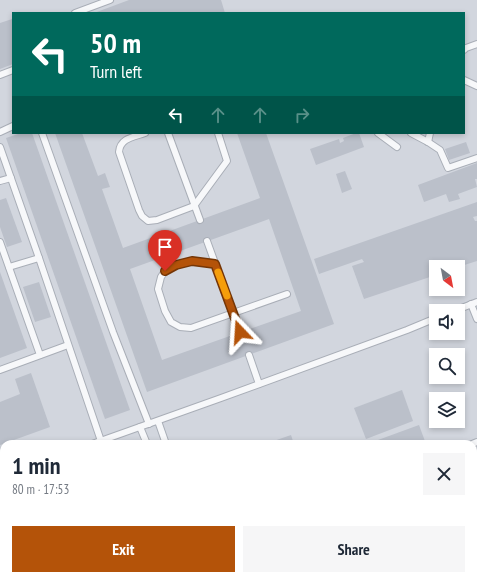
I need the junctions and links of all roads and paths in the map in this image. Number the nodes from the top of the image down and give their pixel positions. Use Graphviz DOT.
graph roads {
  1 [pos="110,0"];
  2 [pos="78,12"];
  3 [pos="477,44"];
  4 [pos="465,49"];
  5 [pos="12,70"];
  6 [pos="0,75"];
  7 [pos="465,80"];
  8 [pos="477,86"];
  9 [pos="12,126"];
  10 [pos="0,132"];
  11 [pos="42,134"];
  12 [pos="142,134"];
  13 [pos="168,134"];
  14 [pos="218,134"];
  15 [pos="379,134"];
  16 [pos="413,134"];
  17 [pos="430,134"];
  18 [pos="428,142"];
  19 [pos="0,147"];
  20 [pos="397,147"];
  21 [pos="477,158"];
  22 [pos="11,178"];
  23 [pos="0,181"];
  24 [pos="194,206"];
  25 [pos="200,220"];
  26 [pos="207,241"];
  27 [pos="0,242"];
  28 [pos="39,258"];
  29 [pos="215,264"];
  30 [pos="9,267"];
  31 [pos="287,294"];
  32 [pos="474,303"];
  33 [pos="233,313"];
  34 [pos="477,319"];
  35 [pos="429,321"];
  36 [pos="240,332"];
  37 [pos="68,345"];
  38 [pos="40,355"];
  39 [pos="249,355"];
  40 [pos="0,370"];
  41 [pos="259,384"];
  42 [pos="158,420"];
  43 [pos="149,424"];
  44 [pos="140,427"];
  45 [pos="101,440"];
  46 [pos="104,440"];
  47 [pos="145,440"];
  48 [pos="165,440"];
  1 -- 2 [label="lane"];
  3 -- 4 [label="lane"];
  5 -- 6 [label="lane"];
  7 -- 8 [label="lane"];
  9 -- 10 [label="lane"];
  11 -- 43 [label="lane"];
  12 -- 24 [label="lane"];
  13 -- 24 [label="lane"];
  14 -- 24 [label="lane"];
  15 -- 20 [label="lane"];
  16 -- 18 [label="lane"];
  17 -- 18 [label="lane"];
  18 -- 21 [label="lane"];
  19 -- 22 [label="lane"];
  22 -- 23 [label="lane"];
  22 -- 28 [label="lane"];
  24 -- 25 [label="lane"];
  26 -- 29 [label="lane"];
  27 -- 30 [label="lane"];
  28 -- 30 [label="lane"];
  28 -- 37 [label="lane"];
  29 -- 33 [label="lane"];
  29 -- 33 [label="lane"];
  30 -- 38 [label="lane"];
  31 -- 33 [label="lane"];
  32 -- 34 [label="lane"];
  33 -- 36 [label="lane"];
  35 -- 41 [label="lane"];
  37 -- 38 [label="lane"];
  37 -- 45 [label="lane"];
  38 -- 40 [label="lane"];
  39 -- 41 [label="lane"];
  41 -- 42 [label="lane"];
  42 -- 43 [label="lane"];
  42 -- 48 [label="lane"];
  43 -- 44 [label="lane"];
  44 -- 46 [label="lane"];
  44 -- 47 [label="lane"];
}
